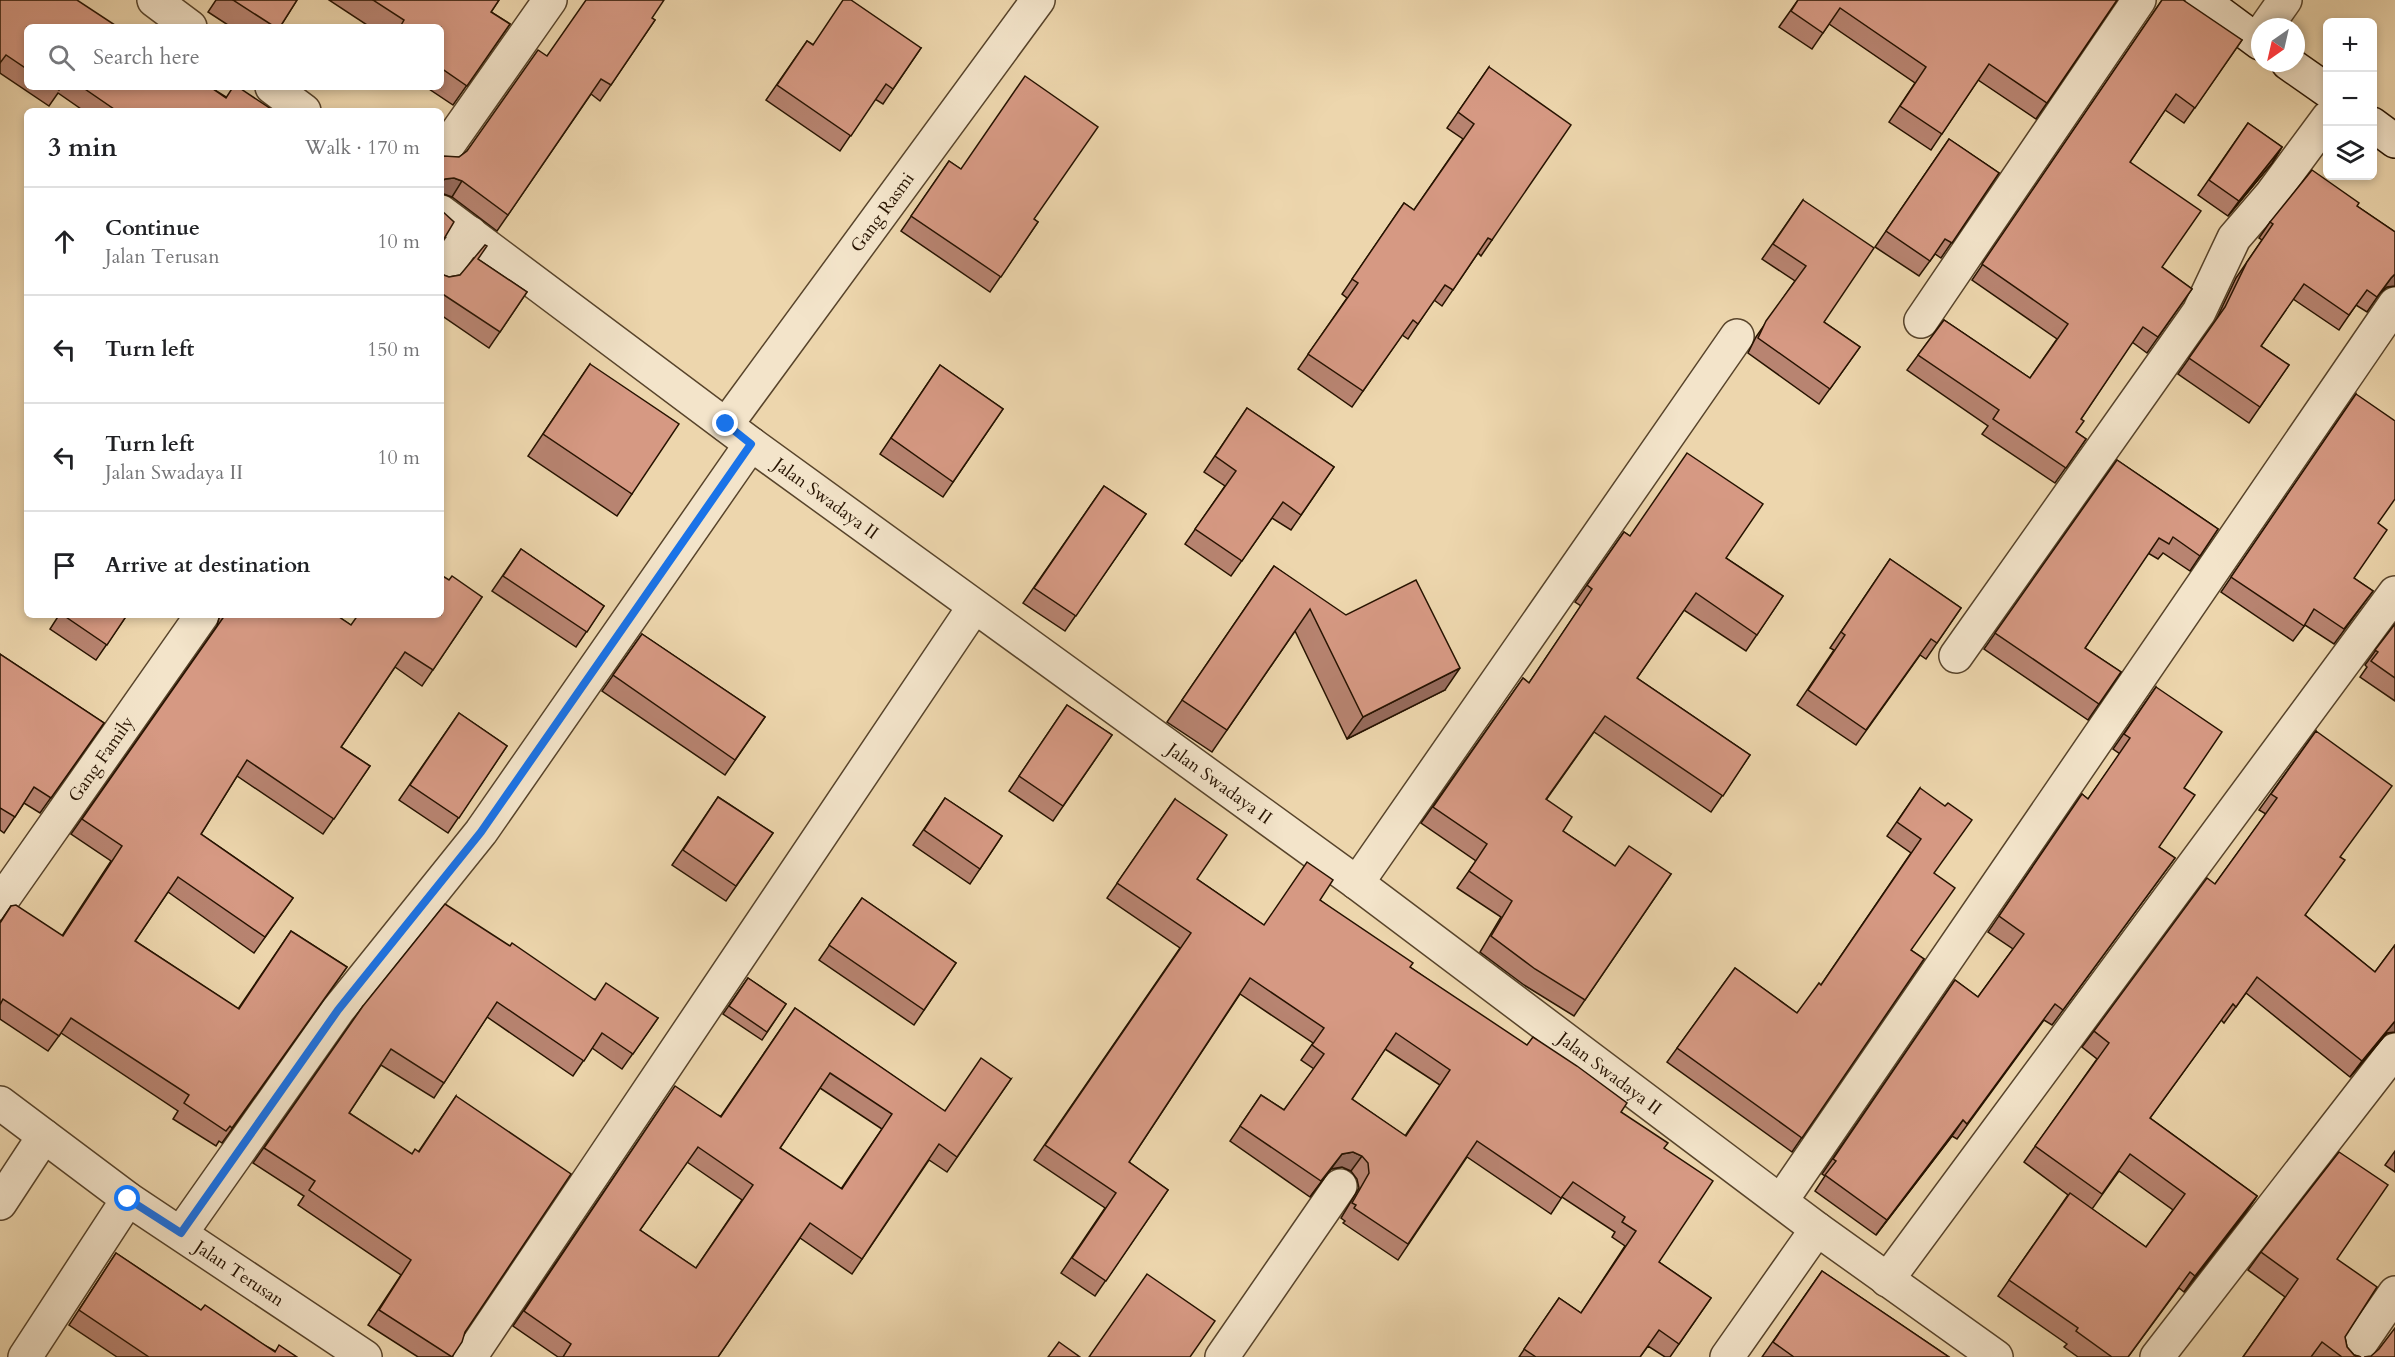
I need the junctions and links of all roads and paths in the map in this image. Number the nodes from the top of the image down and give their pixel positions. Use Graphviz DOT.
graph roads {
  1 [pos="550,0"];
  2 [pos="1038,0"];
  3 [pos="2139,0"];
  4 [pos="2202,0"];
  5 [pos="2285,0"];
  6 [pos="2273,18"];
  7 [pos="2251,31"];
  8 [pos="2301,72"];
  9 [pos="2323,88"];
  10 [pos="276,90"];
  11 [pos="300,108"];
  12 [pos="2323,125"];
  13 [pos="2376,126"];
  14 [pos="2395,141"];
  15 [pos="444,151"];
  16 [pos="444,214"];
  17 [pos="470,233"];
  18 [pos="444,270"];
  19 [pos="2395,304"];
  20 [pos="1921,321"];
  21 [pos="1737,336"];
  22 [pos="739,434"];
  23 [pos="2395,593"];
  24 [pos="974,607"];
  25 [pos="200,618"];
  26 [pos="1956,656"];
  27 [pos="1357,883"];
  28 [pos="0,903"];
  29 [pos="2395,1050"];
  30 [pos="0,1103"];
  31 [pos="44,1136"];
  32 [pos="1340,1186"];
  33 [pos="128,1199"];
  34 [pos="1781,1201"];
  35 [pos="0,1203"];
  36 [pos="1817,1229"];
  37 [pos="181,1233"];
  38 [pos="1887,1281"];
  39 [pos="2395,1293"];
  40 [pos="25,1357"];
  41 [pos="365,1357"];
  42 [pos="470,1357"];
  43 [pos="1222,1357"];
  44 [pos="1727,1357"];
  45 [pos="1996,1357"];
  46 [pos="2157,1357"];
  47 [pos="2351,1357"];
  1 -- 15 [label="street"];
  2 -- 22 [label="street, Gang Rasmi"];
  3 -- 20 [label="street"];
  4 -- 7 [label="street"];
  5 -- 6 [label="street"];
  8 -- 9 [label="street"];
  10 -- 11 [label="street"];
  12 -- 26 [label="street"];
  13 -- 14 [label="street"];
  16 -- 17 [label="street, Jalan Swadaya II"];
  17 -- 18 [label="street"];
  17 -- 22 [label="street, Jalan Swadaya II"];
  19 -- 34 [label="street"];
  21 -- 27 [label="street"];
  22 -- 24 [label="street, Jalan Swadaya II"];
  22 -- 37 [label="street, Gang Rasmi"];
  23 -- 38 [label="street"];
  24 -- 27 [label="street, Jalan Swadaya II"];
  24 -- 42 [label="street"];
  25 -- 28 [label="street, Gang Family"];
  27 -- 34 [label="street, Jalan Swadaya II"];
  29 -- 46 [label="street"];
  30 -- 31 [label="street, Jalan Terusan"];
  31 -- 33 [label="street, Jalan Terusan"];
  31 -- 35 [label="street"];
  32 -- 43 [label="street"];
  33 -- 37 [label="street, Jalan Terusan"];
  33 -- 40 [label="street"];
  34 -- 36 [label="street, Jalan Swadaya II"];
  36 -- 38 [label="street, Jalan Swadaya II"];
  36 -- 44 [label="street"];
  37 -- 41 [label="street, Jalan Terusan"];
  38 -- 45 [label="street, Jalan Swadaya II"];
  39 -- 47 [label="street"];
}
